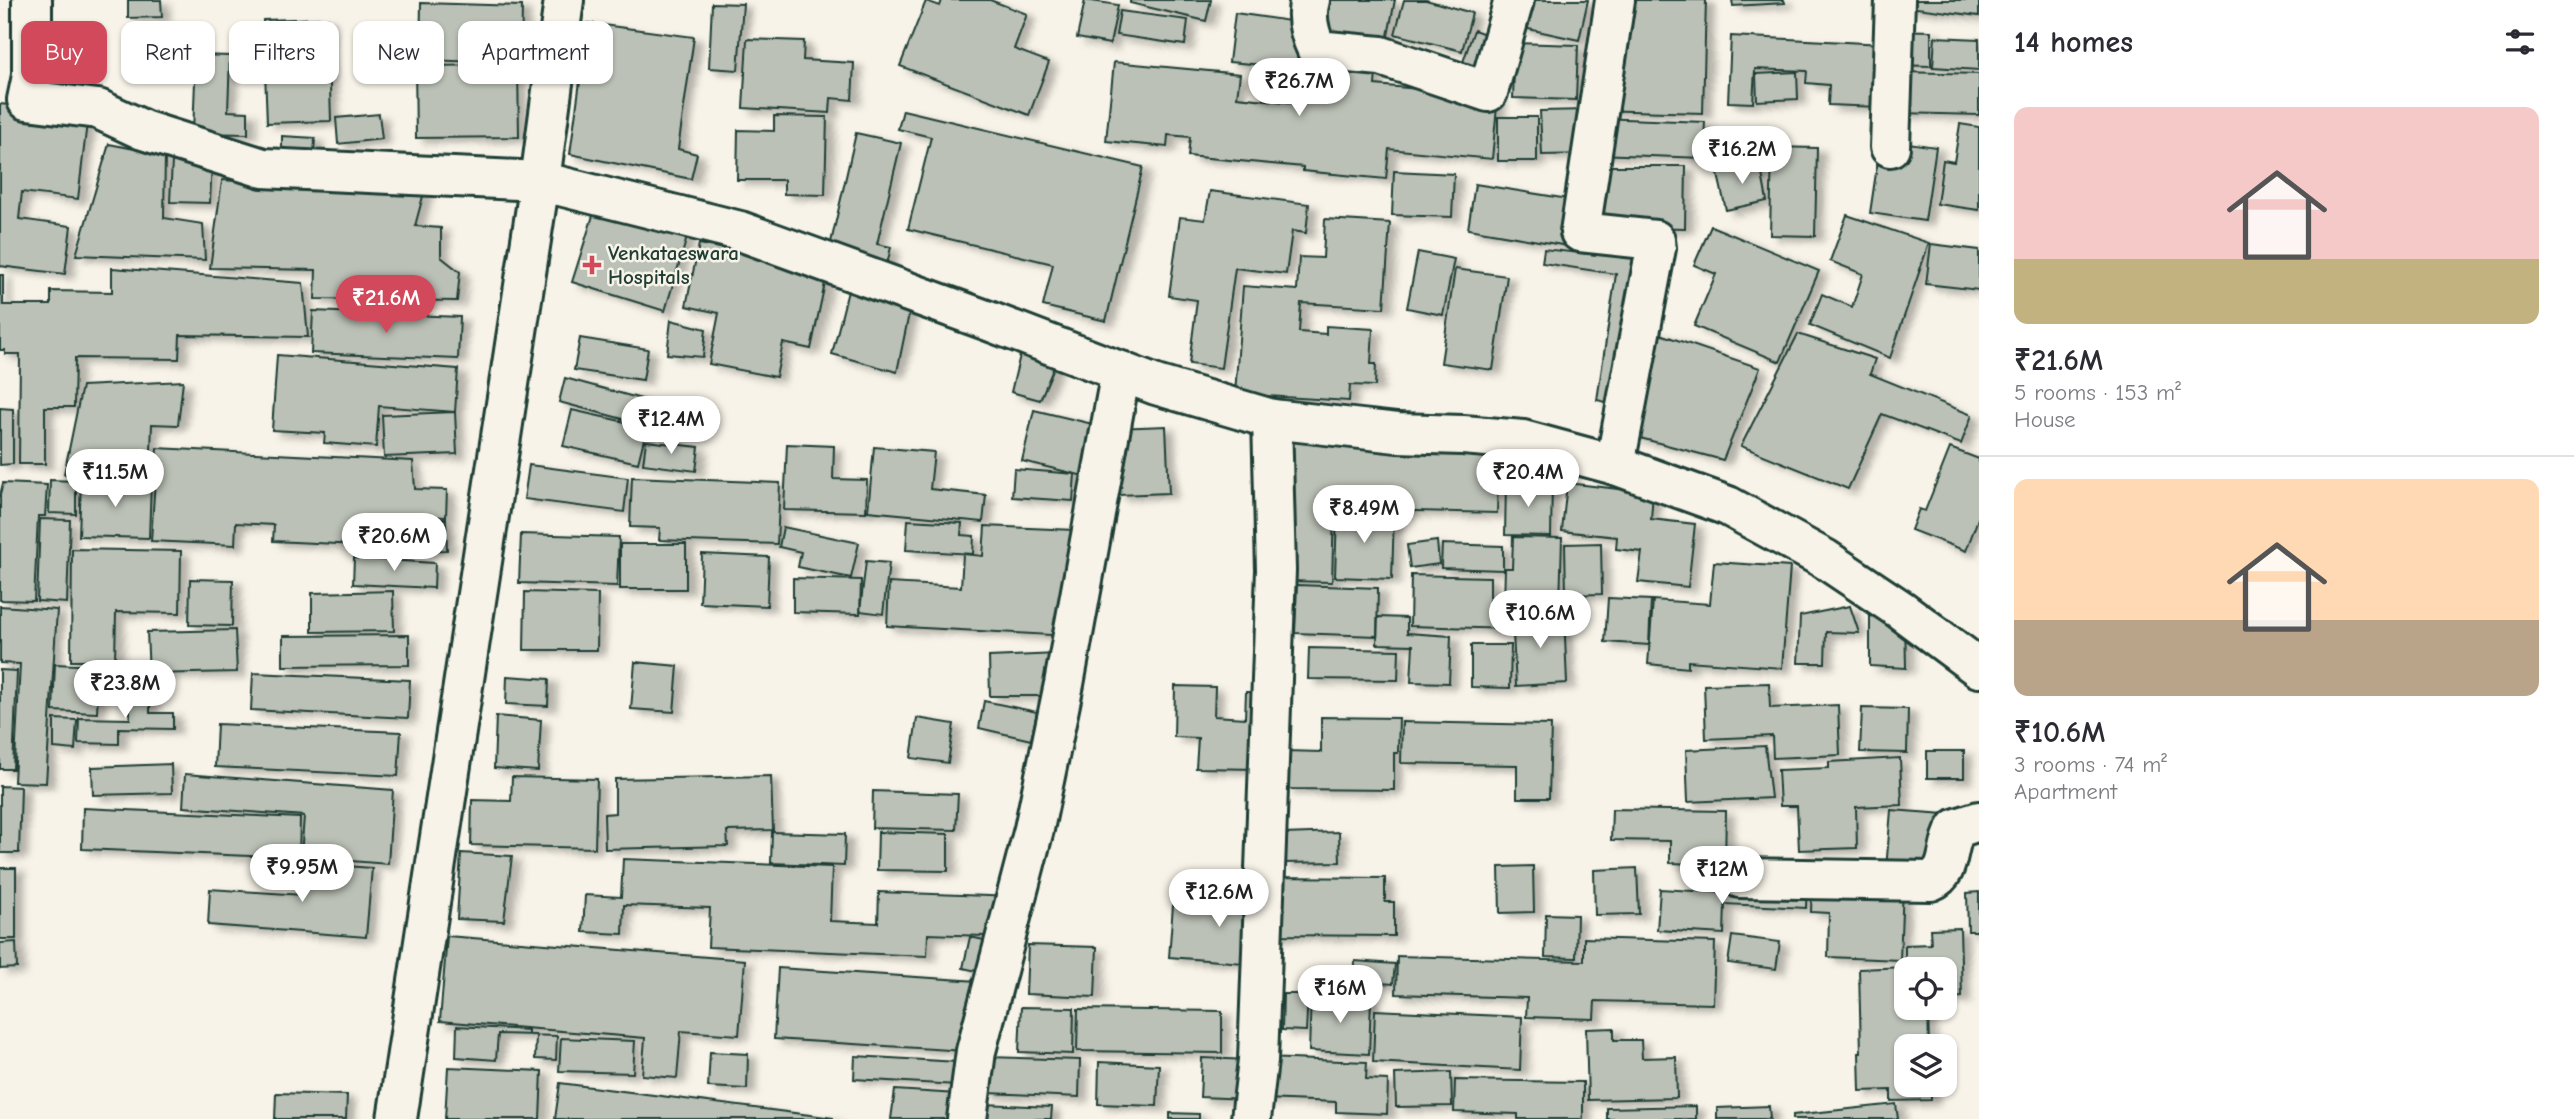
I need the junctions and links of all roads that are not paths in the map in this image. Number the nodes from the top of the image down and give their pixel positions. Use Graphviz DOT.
graph roads {
  1 [pos="32,0"];
  2 [pos="564,0"];
  3 [pos="1310,0"];
  4 [pos="1514,0"];
  5 [pos="1615,0"];
  6 [pos="1895,0"];
  7 [pos="14,98"];
  8 [pos="1890,146"];
  9 [pos="540,181"];
  10 [pos="1121,372"];
  11 [pos="1272,419"];
  12 [pos="1615,465"];
  13 [pos="1979,668"];
  14 [pos="1979,821"];
  15 [pos="1740,878"];
  16 [pos="397,1119"];
  17 [pos="967,1119"];
  18 [pos="1251,1119"];
  1 -- 7 [label="street"];
  2 -- 9 [label="street"];
  3 -- 4 [label="street"];
  5 -- 12 [label="street"];
  6 -- 8 [label="street"];
  7 -- 9 [label="street"];
  9 -- 10 [label="street"];
  9 -- 16 [label="street"];
  10 -- 11 [label="street"];
  10 -- 17 [label="street"];
  11 -- 12 [label="street"];
  11 -- 18 [label="street"];
  12 -- 13 [label="street"];
  14 -- 15 [label="street"];
}
